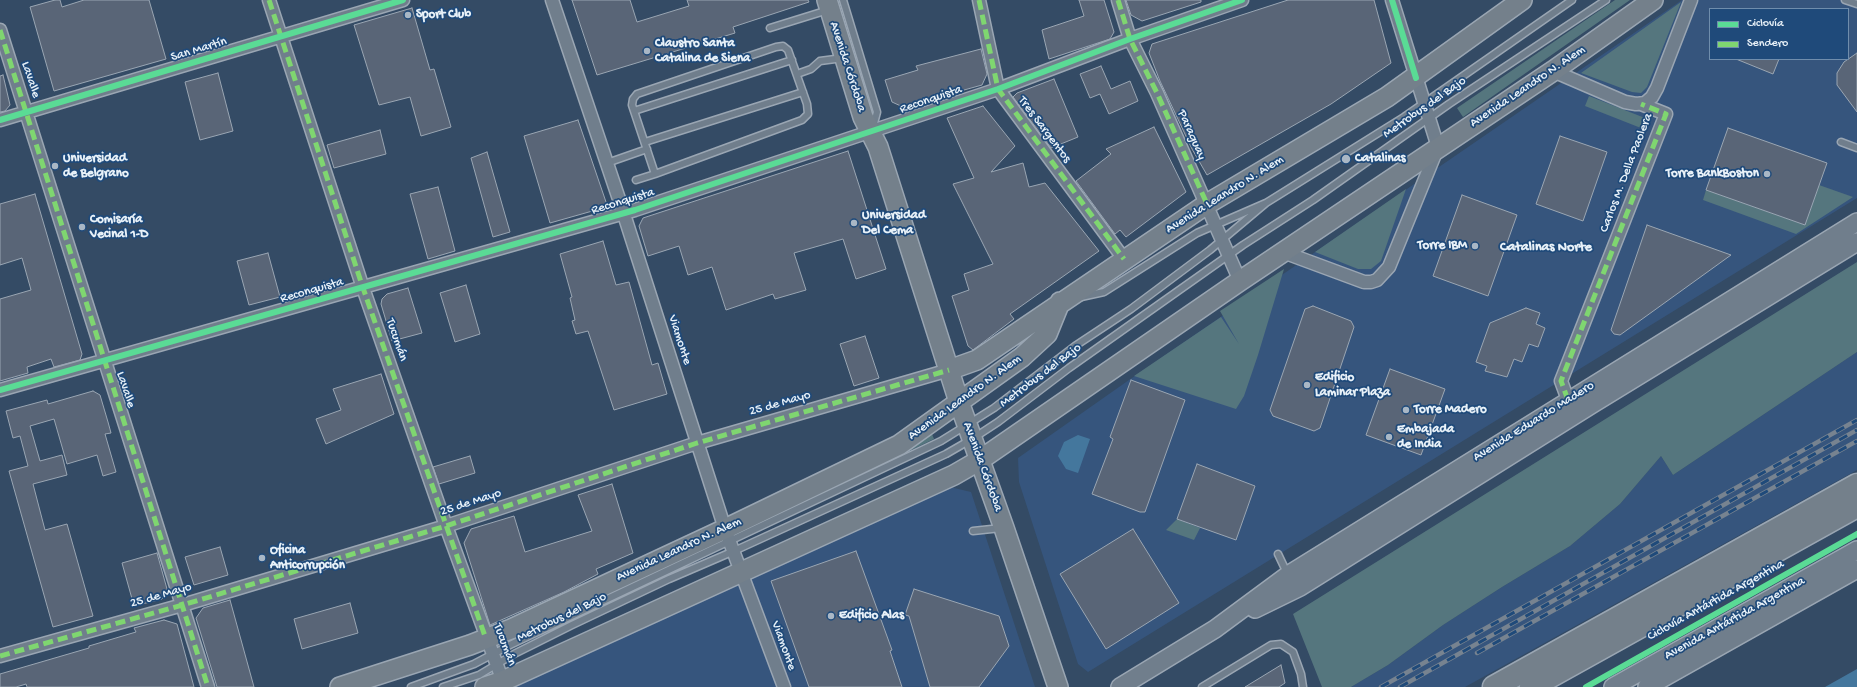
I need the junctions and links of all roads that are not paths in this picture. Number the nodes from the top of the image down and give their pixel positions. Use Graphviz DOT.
graph roads {
  1 [pos="268,0"];
  2 [pos="403,0"];
  3 [pos="552,0"];
  4 [pos="979,0"];
  5 [pos="1118,0"];
  6 [pos="1242,0"];
  7 [pos="1392,0"];
  8 [pos="1522,0"];
  9 [pos="1572,0"];
  10 [pos="1606,0"];
  11 [pos="1653,0"];
  12 [pos="1691,0"];
  13 [pos="1845,0"];
  14 [pos="830,2"];
  15 [pos="1857,4"];
  16 [pos="770,28"];
  17 [pos="0,30"];
  18 [pos="280,37"];
  19 [pos="1130,39"];
  20 [pos="844,58"];
  21 [pos="792,60"];
  22 [pos="1553,71"];
  23 [pos="797,74"];
  24 [pos="1416,78"];
  25 [pos="998,89"];
  26 [pos="803,92"];
  27 [pos="1425,102"];
  28 [pos="1641,104"];
  29 [pos="634,111"];
  30 [pos="26,113"];
  31 [pos="1430,118"];
  32 [pos="0,120"];
  33 [pos="871,132"];
  34 [pos="645,142"];
  35 [pos="1841,142"];
  36 [pos="1438,147"];
  37 [pos="1857,148"];
  38 [pos="647,149"];
  39 [pos="607,163"];
  40 [pos="655,174"];
  41 [pos="636,180"];
  42 [pos="1266,203"];
  43 [pos="1207,204"];
  44 [pos="624,214"];
  45 [pos="1857,222"];
  46 [pos="1216,225"];
  47 [pos="1222,240"];
  48 [pos="1857,242"];
  49 [pos="1284,252"];
  50 [pos="1229,256"];
  51 [pos="1124,259"];
  52 [pos="1240,281"];
  53 [pos="363,288"];
  54 [pos="1060,302"];
  55 [pos="104,361"];
  56 [pos="949,370"];
  57 [pos="0,390"];
  58 [pos="1568,400"];
  59 [pos="959,402"];
  60 [pos="970,432"];
  61 [pos="698,443"];
  62 [pos="980,460"];
  63 [pos="1857,485"];
  64 [pos="1857,506"];
  65 [pos="446,526"];
  66 [pos="1004,528"];
  67 [pos="974,531"];
  68 [pos="730,540"];
  69 [pos="1857,550"];
  70 [pos="1278,554"];
  71 [pos="1857,569"];
  72 [pos="741,572"];
  73 [pos="1288,575"];
  74 [pos="181,605"];
  75 [pos="1215,629"];
  76 [pos="0,656"];
  77 [pos="495,669"];
  78 [pos="208,687"];
  79 [pos="340,687"];
  80 [pos="411,687"];
  81 [pos="443,687"];
  82 [pos="784,687"];
  83 [pos="1058,687"];
  84 [pos="1120,687"];
  85 [pos="1202,687"];
  86 [pos="1302,687"];
  87 [pos="1494,687"];
  88 [pos="1531,687"];
  89 [pos="1613,687"];
  90 [pos="1647,687"];
  1 -- 18 [label="street, Tucumán"];
  2 -- 18 [label="street, San Martín"];
  3 -- 39 [label="street, Viamonte"];
  4 -- 25 [label="street, Tres Sargentos"];
  5 -- 19 [label="street, Paraguay"];
  6 -- 19 [label="street, Reconquista"];
  7 -- 24 [label="street"];
  8 -- 24 [label="main road, Avenida Leandro N. Alem"];
  9 -- 27 [label="lane, Metrobus del Bajo"];
  10 -- 31 [label="lane, Metrobus del Bajo"];
  11 -- 22 [label="main road, Avenida Leandro N. Alem"];
  12 -- 28 [label="street, Carlos M. Della Paolera"];
  13 -- 15 [label="lane"];
  14 -- 16 [label="lane"];
  14 -- 20 [label="main road, Avenida Córdoba"];
  14 -- 33 [label="lane, Avenida Córdoba"];
  17 -- 30 [label="street, Lavalle"];
  18 -- 30 [label="street, San Martín"];
  18 -- 53 [label="street, Tucumán"];
  19 -- 25 [label="street, Reconquista"];
  19 -- 43 [label="street, Paraguay"];
  20 -- 23 [label="lane"];
  20 -- 33 [label="main road, Avenida Córdoba"];
  21 -- 23 [label="lane"];
  21 -- 29 [label="lane"];
  21 -- 29 [label="lane"];
  22 -- 28 [label="street, Carlos M. Della Paolera"];
  22 -- 36 [label="main road, Avenida Leandro N. Alem"];
  23 -- 26 [label="lane"];
  24 -- 27 [label="street"];
  24 -- 43 [label="main road, Avenida Leandro N. Alem"];
  25 -- 33 [label="street, Reconquista"];
  25 -- 51 [label="street, Tres Sargentos"];
  26 -- 34 [label="lane"];
  26 -- 40 [label="lane"];
  27 -- 31 [label="street"];
  27 -- 42 [label="lane, Metrobus del Bajo"];
  28 -- 58 [label="street, Carlos M. Della Paolera"];
  29 -- 34 [label="lane"];
  30 -- 32 [label="street, San Martín"];
  30 -- 55 [label="street, Lavalle"];
  31 -- 36 [label="street"];
  31 -- 50 [label="lane, Metrobus del Bajo"];
  33 -- 44 [label="street, Reconquista"];
  33 -- 56 [label="main road, Avenida Córdoba"];
  34 -- 38 [label="lane"];
  35 -- 37 [label="lane"];
  36 -- 49 [label="main road, Avenida Leandro N. Alem"];
  36 -- 49 [label="street"];
  38 -- 39 [label="lane"];
  38 -- 40 [label="lane"];
  39 -- 44 [label="street, Viamonte"];
  40 -- 41 [label="lane"];
  42 -- 46 [label="lane, Metrobus del Bajo"];
  42 -- 47 [label="lane, Metrobus del Bajo"];
  43 -- 46 [label="street, Paraguay"];
  43 -- 51 [label="main road, Avenida Leandro N. Alem"];
  44 -- 53 [label="street, Reconquista"];
  44 -- 61 [label="street, Viamonte"];
  45 -- 58 [label="main road, Avenida Eduardo Madero"];
  46 -- 47 [label="street, Paraguay"];
  46 -- 54 [label="lane, Metrobus del Bajo"];
  47 -- 50 [label="street, Paraguay"];
  47 -- 60 [label="lane, Metrobus del Bajo"];
  48 -- 75 [label="main road, Avenida Eduardo Madero"];
  49 -- 52 [label="main road, Avenida Leandro N. Alem"];
  50 -- 52 [label="street, Paraguay"];
  50 -- 60 [label="lane, Metrobus del Bajo"];
  51 -- 54 [label="main road, Avenida Leandro N. Alem"];
  52 -- 62 [label="main road, Avenida Leandro N. Alem"];
  53 -- 55 [label="street, Reconquista"];
  53 -- 65 [label="street, Tucumán"];
  54 -- 56 [label="main road"];
  54 -- 59 [label="main road, Avenida Leandro N. Alem"];
  55 -- 57 [label="street, Reconquista"];
  55 -- 74 [label="street, Lavalle"];
  56 -- 59 [label="main road, Avenida Córdoba"];
  56 -- 61 [label="street, 25 de Mayo"];
  58 -- 73 [label="main road, Avenida Eduardo Madero"];
  59 -- 60 [label="main road, Avenida Córdoba"];
  59 -- 68 [label="main road, Avenida Leandro N. Alem"];
  60 -- 62 [label="main road, Avenida Córdoba"];
  60 -- 68 [label="lane, Metrobus del Bajo"];
  60 -- 68 [label="lane, Metrobus del Bajo"];
  61 -- 65 [label="street, 25 de Mayo"];
  61 -- 68 [label="street, Viamonte"];
  62 -- 66 [label="main road, Avenida Córdoba"];
  62 -- 72 [label="main road, Avenida Leandro N. Alem"];
  63 -- 87 [label="highway"];
  64 -- 88 [label="highway"];
  65 -- 74 [label="street, 25 de Mayo"];
  65 -- 77 [label="street, Tucumán"];
  66 -- 67 [label="lane"];
  66 -- 83 [label="main road, Avenida Córdoba"];
  68 -- 72 [label="street, Viamonte"];
  68 -- 77 [label="main road, Avenida Leandro N. Alem"];
  68 -- 77 [label="lane, Metrobus del Bajo"];
  69 -- 89 [label="main road, Avenida Antártida Argentina"];
  70 -- 73 [label="lane"];
  71 -- 90 [label="main road, Avenida Antártida Argentina"];
  72 -- 77 [label="main road, Avenida Leandro N. Alem"];
  72 -- 82 [label="street, Viamonte"];
  73 -- 75 [label="main road, Avenida Eduardo Madero"];
  74 -- 76 [label="street, 25 de Mayo"];
  74 -- 78 [label="street, Lavalle"];
  75 -- 84 [label="main road, Avenida Eduardo Madero"];
  77 -- 79 [label="main road, Avenida Leandro N. Alem"];
  77 -- 80 [label="lane, Metrobus del Bajo"];
  77 -- 81 [label="lane, Metrobus del Bajo"];
  85 -- 86 [label="lane"];
}
